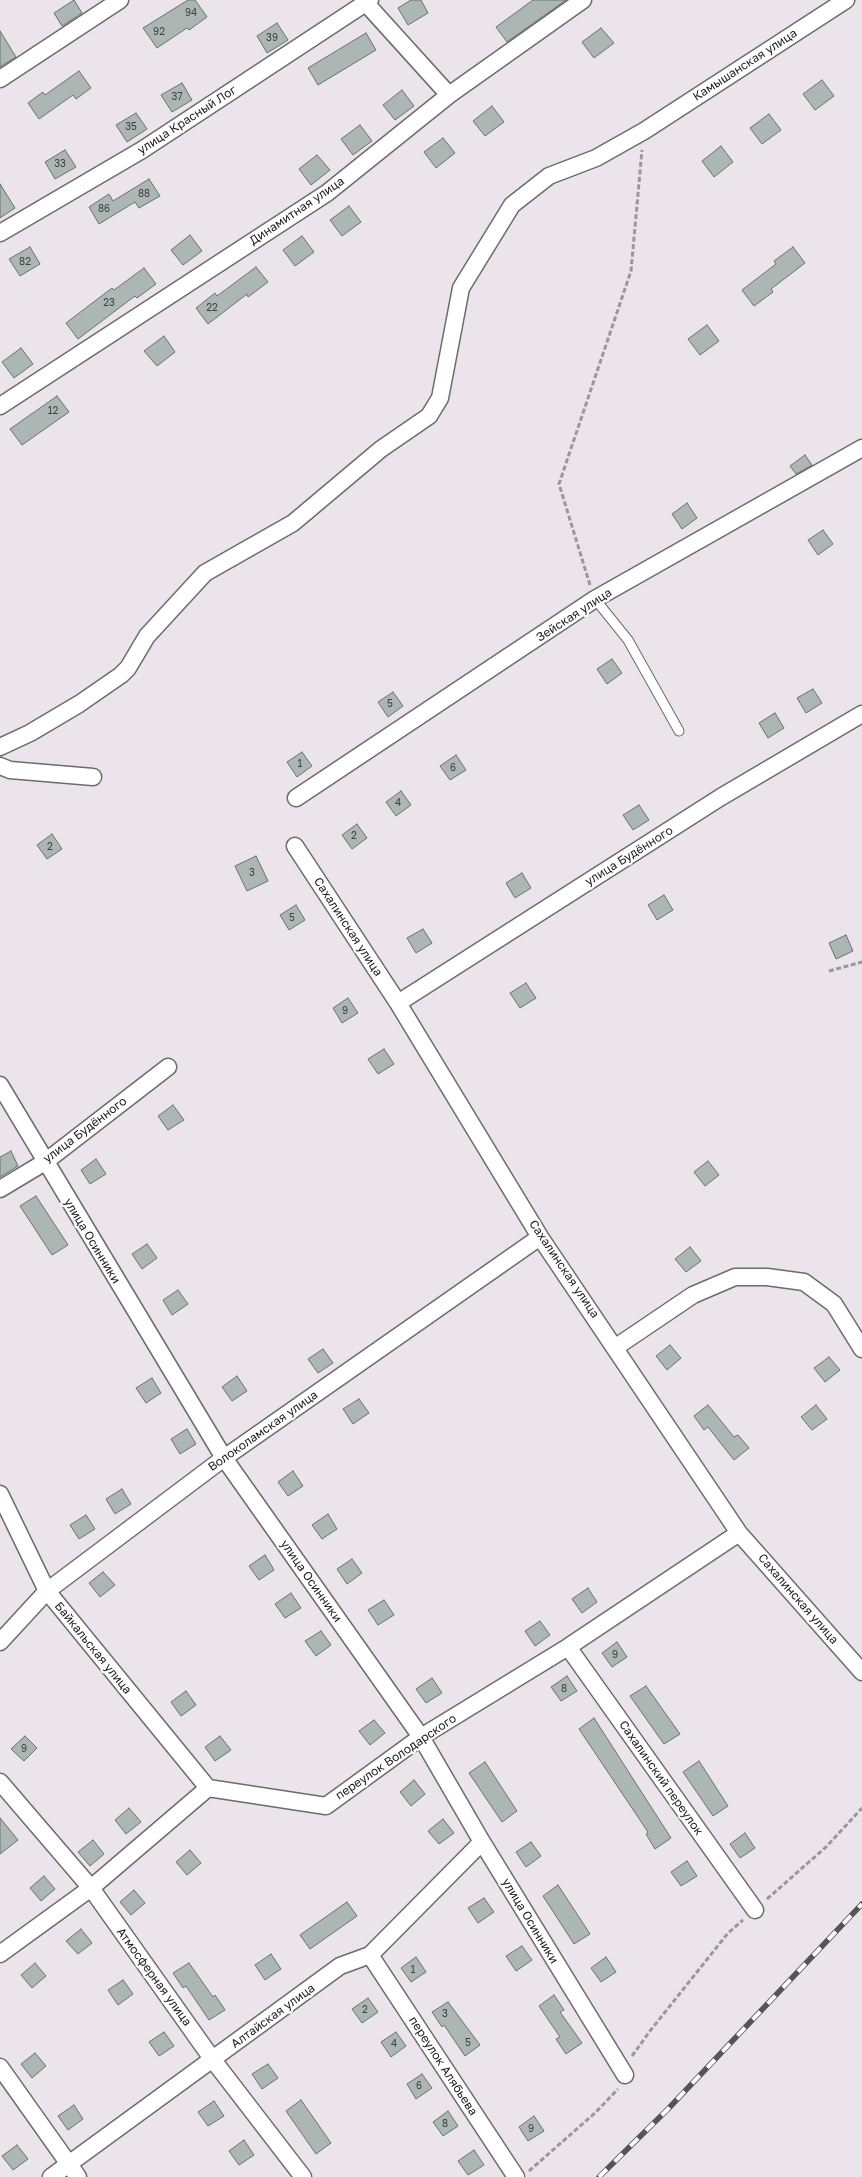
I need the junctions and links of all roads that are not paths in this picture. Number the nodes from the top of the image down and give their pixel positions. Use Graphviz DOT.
graph roads {
  1 [pos="120,0"];
  2 [pos="583,0"];
  3 [pos="846,0"];
  4 [pos="366,1"];
  5 [pos="0,79"];
  6 [pos="449,95"];
  7 [pos="0,233"];
  8 [pos="0,406"];
  9 [pos="862,448"];
  10 [pos="595,599"];
  11 [pos="862,714"];
  12 [pos="679,731"];
  13 [pos="0,747"];
  14 [pos="0,766"];
  15 [pos="93,777"];
  16 [pos="296,798"];
  17 [pos="295,846"];
  18 [pos="398,1003"];
  19 [pos="168,1067"];
  20 [pos="0,1085"];
  21 [pos="44,1162"];
  22 [pos="0,1189"];
  23 [pos="540,1237"];
  24 [pos="616,1347"];
  25 [pos="862,1349"];
  26 [pos="224,1458"];
  27 [pos="0,1494"];
  28 [pos="740,1533"];
  29 [pos="46,1590"];
  30 [pos="0,1642"];
  31 [pos="568,1647"];
  32 [pos="862,1672"];
  33 [pos="421,1737"];
  34 [pos="0,1782"];
  35 [pos="208,1788"];
  36 [pos="482,1842"];
  37 [pos="91,1888"];
  38 [pos="755,1910"];
  39 [pos="0,1954"];
  40 [pos="370,1955"];
  41 [pos="213,2060"];
  42 [pos="0,2067"];
  43 [pos="624,2075"];
  44 [pos="73,2171"];
  45 [pos="51,2177"];
  46 [pos="303,2177"];
  47 [pos="516,2177"];
  1 -- 5 [label="street"];
  2 -- 6 [label="street, Динамитная улица"];
  3 -- 13 [label="street, Камышанская улица"];
  4 -- 6 [label="street"];
  4 -- 7 [label="street, улица Красный Лог"];
  6 -- 8 [label="street, Динамитная улица"];
  9 -- 10 [label="street, Зейская улица"];
  10 -- 12 [label="lane"];
  10 -- 16 [label="street, Зейская улица"];
  11 -- 18 [label="street, улица Будённого"];
  14 -- 15 [label="street"];
  17 -- 18 [label="street, Сахалинская улица"];
  18 -- 23 [label="street, Сахалинская улица"];
  19 -- 21 [label="street, улица Будённого"];
  20 -- 21 [label="street, улица Осинники"];
  21 -- 22 [label="street, улица Будённого"];
  21 -- 26 [label="street, улица Осинники"];
  23 -- 24 [label="street, Сахалинская улица"];
  23 -- 26 [label="street, Волоколамская улица"];
  24 -- 25 [label="street"];
  24 -- 28 [label="street, Сахалинская улица"];
  26 -- 29 [label="street, Волоколамская улица"];
  26 -- 33 [label="street, улица Осинники"];
  27 -- 29 [label="street, Байкальская улица"];
  28 -- 31 [label="street, переулок Володарского"];
  28 -- 32 [label="street, Сахалинская улица"];
  29 -- 30 [label="street, Волоколамская улица"];
  29 -- 35 [label="street, Байкальская улица"];
  31 -- 33 [label="street, переулок Володарского"];
  31 -- 38 [label="street, Сахалинский переулок"];
  33 -- 35 [label="street, переулок Володарского"];
  33 -- 36 [label="street, улица Осинники"];
  34 -- 37 [label="street, Атмосферная улица"];
  35 -- 37 [label="street"];
  36 -- 40 [label="street, Алтайская улица"];
  36 -- 43 [label="street, улица Осинники"];
  37 -- 39 [label="street"];
  37 -- 41 [label="street, Атмосферная улица"];
  40 -- 41 [label="street, Алтайская улица"];
  40 -- 47 [label="street, переулок Алябьева"];
  41 -- 44 [label="street, Алтайская улица"];
  41 -- 46 [label="street, Атмосферная улица"];
  42 -- 44 [label="street"];
  44 -- 45 [label="street, Алтайская улица"];
}
